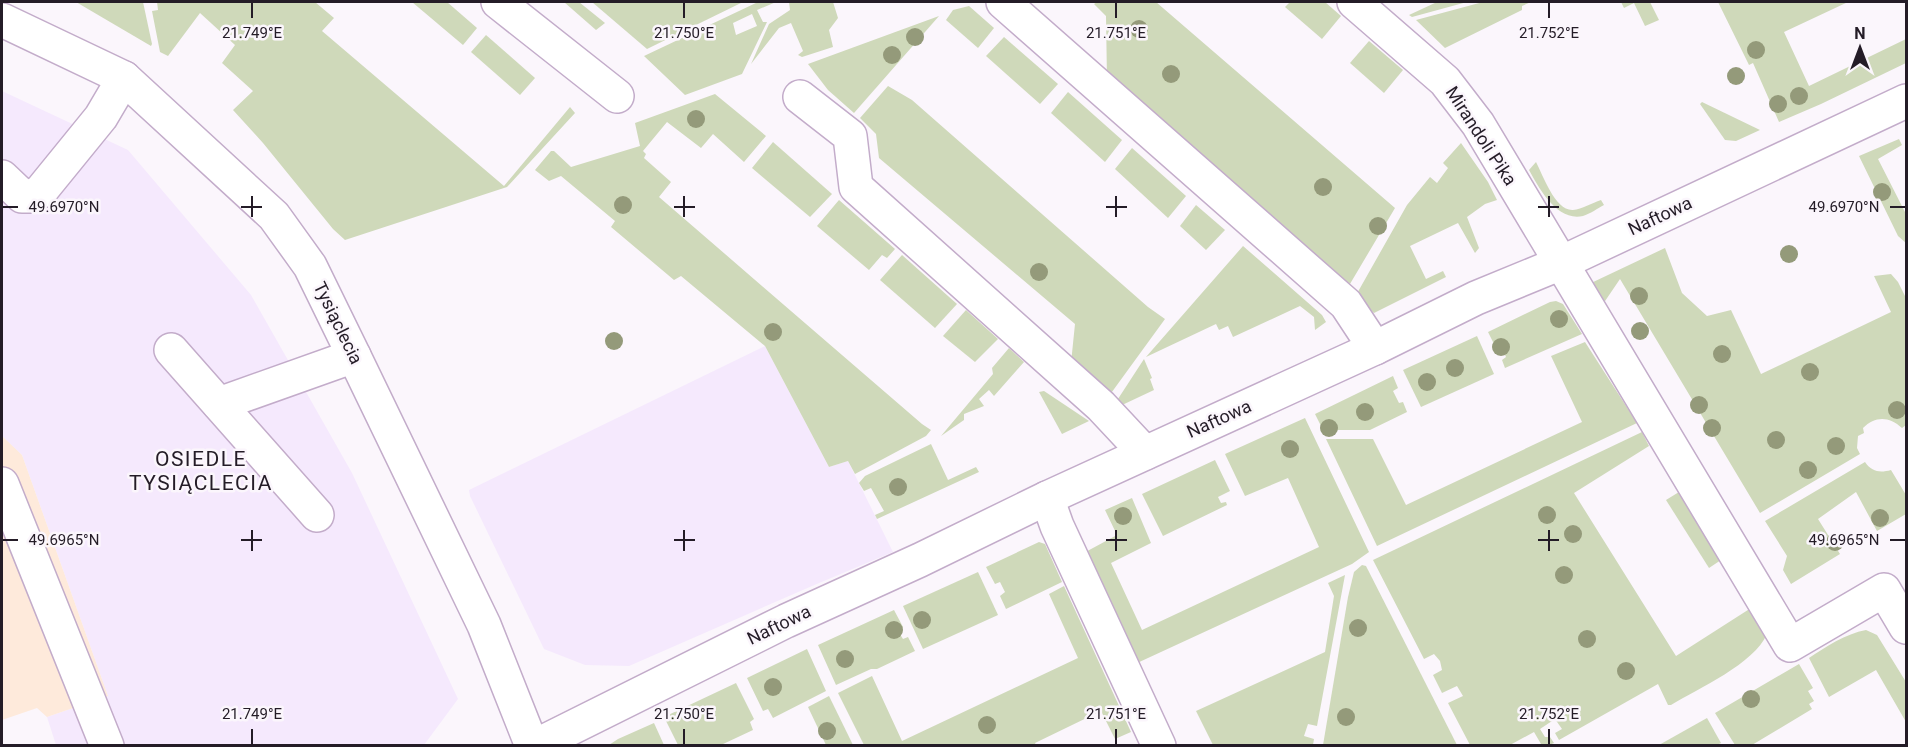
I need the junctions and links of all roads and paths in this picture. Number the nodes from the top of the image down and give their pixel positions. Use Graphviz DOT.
graph roads {
  1 [pos="498,2"];
  2 [pos="1003,2"];
  3 [pos="1354,2"];
  4 [pos="2,20"];
  5 [pos="124,78"];
  6 [pos="617,96"];
  7 [pos="800,97"];
  8 [pos="1906,101"];
  9 [pos="2,177"];
  10 [pos="1561,263"];
  11 [pos="1375,348"];
  12 [pos="171,350"];
  13 [pos="354,356"];
  14 [pos="219,404"];
  15 [pos="1145,453"];
  16 [pos="2,484"];
  17 [pos="1047,498"];
  18 [pos="317,515"];
  19 [pos="1906,627"];
  20 [pos="107,746"];
  21 [pos="534,746"];
  22 [pos="1159,746"];
  1 -- 6 [label="street"];
  2 -- 11 [label="street"];
  3 -- 10 [label="street, Mirandoli Pika"];
  4 -- 5 [label="street, Tysiąclecia"];
  5 -- 9 [label="street"];
  5 -- 13 [label="street, Tysiąclecia"];
  7 -- 15 [label="street"];
  8 -- 10 [label="street, Naftowa"];
  10 -- 11 [label="street, Naftowa"];
  10 -- 19 [label="street, Mirandoli Pika"];
  11 -- 15 [label="street, Naftowa"];
  12 -- 14 [label="street"];
  13 -- 14 [label="street"];
  13 -- 21 [label="street, Tysiąclecia"];
  14 -- 18 [label="street"];
  15 -- 17 [label="street, Naftowa"];
  16 -- 20 [label="street"];
  17 -- 21 [label="street, Naftowa"];
  17 -- 22 [label="street"];
}
